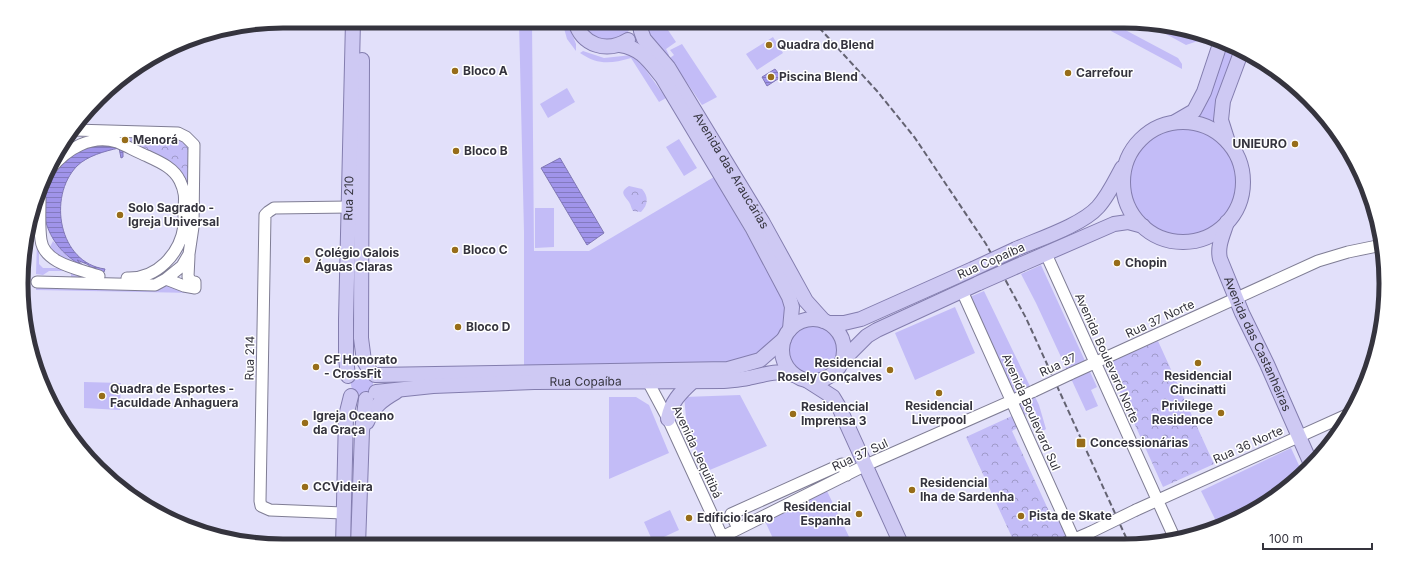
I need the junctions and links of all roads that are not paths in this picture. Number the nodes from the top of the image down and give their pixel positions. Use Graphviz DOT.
graph roads {
  1 [pos="353,28"];
  2 [pos="361,28"];
  3 [pos="578,28"];
  4 [pos="637,28"];
  5 [pos="640,28"];
  6 [pos="620,45"];
  7 [pos="1219,46"];
  8 [pos="1241,56"];
  9 [pos="1175,122"];
  10 [pos="79,130"];
  11 [pos="1228,142"];
  12 [pos="63,154"];
  13 [pos="1126,160"];
  14 [pos="350,206"];
  15 [pos="40,207"];
  16 [pos="1228,222"];
  17 [pos="758,226"];
  18 [pos="1143,226"];
  19 [pos="1376,246"];
  20 [pos="189,254"];
  21 [pos="1046,254"];
  22 [pos="99,276"];
  23 [pos="166,279"];
  24 [pos="37,282"];
  25 [pos="87,283"];
  26 [pos="962,291"];
  27 [pos="1236,298"];
  28 [pos="827,322"];
  29 [pos="787,334"];
  30 [pos="361,338"];
  31 [pos="843,360"];
  32 [pos="1094,363"];
  33 [pos="642,370"];
  34 [pos="372,372"];
  35 [pos="394,374"];
  36 [pos="794,375"];
  37 [pos="348,376"];
  38 [pos="534,377"];
  39 [pos="502,378"];
  40 [pos="808,381"];
  41 [pos="692,382"];
  42 [pos="649,383"];
  43 [pos="399,390"];
  44 [pos="351,396"];
  45 [pos="371,396"];
  46 [pos="1011,402"];
  47 [pos="1341,418"];
  48 [pos="668,419"];
  49 [pos="362,432"];
  50 [pos="1298,437"];
  51 [pos="1309,459"];
  52 [pos="866,465"];
  53 [pos="847,475"];
  54 [pos="1157,500"];
  55 [pos="343,512"];
  56 [pos="738,528"];
  57 [pos="1173,534"];
  58 [pos="343,539"];
  59 [pos="358,539"];
  60 [pos="723,539"];
  61 [pos="726,539"];
  62 [pos="899,539"];
  63 [pos="1070,539"];
  64 [pos="1077,539"];
  1 -- 14 [label="main road, Rua 210"];
  2 -- 30 [label="main road, Rua 210"];
  3 -- 6 [label="main road, Avenida das Araucárias"];
  4 -- 6 [label="main road"];
  5 -- 17 [label="main road, Avenida das Araucárias"];
  6 -- 17 [label="main road, Avenida das Araucárias"];
  7 -- 9 [label="main road"];
  8 -- 11 [label="main road"];
  9 -- 11 [label="main road"];
  9 -- 13 [label="main road"];
  10 -- 20 [label="street"];
  11 -- 16 [label="main road"];
  12 -- 22 [label="street"];
  13 -- 18 [label="main road"];
  13 -- 28 [label="main road, Rua Copaíba, bridge"];
  14 -- 37 [label="main road, Rua 210"];
  14 -- 55 [label="street, Rua 214"];
  15 -- 22 [label="street"];
  16 -- 18 [label="main road"];
  16 -- 27 [label="main road, Avenida das Castanheiras"];
  17 -- 28 [label="main road, Avenida das Araucárias"];
  17 -- 29 [label="main road, Avenida das Araucárias"];
  18 -- 21 [label="main road, Rua Copaíba"];
  19 -- 27 [label="street, Rua 37 Norte"];
  20 -- 23 [label="street"];
  20 -- 23 [label="street"];
  21 -- 26 [label="main road, Rua Copaíba, bridge"];
  21 -- 32 [label="street, Avenida Boulevard Norte"];
  22 -- 25 [label="street"];
  23 -- 25 [label="street"];
  24 -- 25 [label="street"];
  26 -- 31 [label="main road, Rua Copaíba"];
  26 -- 46 [label="street, Avenida Boulevard Sul"];
  27 -- 32 [label="street, Rua 37 Norte"];
  27 -- 50 [label="main road, Avenida das Castanheiras"];
  28 -- 29 [label="main road"];
  28 -- 31 [label="main road"];
  29 -- 33 [label="main road, Rua Copaíba"];
  29 -- 36 [label="main road"];
  30 -- 34 [label="main road, Rua 210"];
  30 -- 35 [label="main road"];
  31 -- 40 [label="main road"];
  32 -- 46 [label="street, Rua 37, bridge"];
  32 -- 54 [label="street, Avenida Boulevard Norte"];
  33 -- 38 [label="main road, Rua Copaíba"];
  33 -- 42 [label="street, Avenida Jequitibá"];
  34 -- 35 [label="main road, Rua Copaíba"];
  34 -- 37 [label="main road"];
  34 -- 45 [label="main road"];
  35 -- 39 [label="main road, Rua Copaíba"];
  36 -- 40 [label="main road"];
  36 -- 41 [label="main road, Rua Copaíba"];
  37 -- 44 [label="main road"];
  38 -- 39 [label="main road, Rua Copaíba"];
  38 -- 42 [label="main road, Rua Copaíba"];
  39 -- 43 [label="main road, Rua Copaíba"];
  40 -- 52 [label="main road"];
  41 -- 42 [label="main road, Rua Copaíba"];
  41 -- 48 [label="main road"];
  42 -- 48 [label="street, Avenida Jequitibá"];
  43 -- 45 [label="main road, Rua Copaíba"];
  43 -- 49 [label="main road"];
  44 -- 45 [label="main road"];
  44 -- 55 [label="main road"];
  45 -- 49 [label="main road"];
  46 -- 52 [label="street, Rua 37 Sul"];
  46 -- 63 [label="street, Avenida Boulevard Sul"];
  47 -- 50 [label="street, Rua 36 Norte"];
  48 -- 60 [label="street, Avenida Jequitibá"];
  49 -- 59 [label="main road"];
  50 -- 51 [label="main road, Avenida das Castanheiras"];
  50 -- 54 [label="street, Rua 36 Norte"];
  52 -- 53 [label="street, Rua 37 Sul"];
  52 -- 62 [label="main road"];
  53 -- 56 [label="street, Rua 37 Sul"];
  53 -- 56 [label="street"];
  54 -- 57 [label="street, Avenida Boulevard Norte"];
  54 -- 64 [label="street, Rua 36 Norte, bridge"];
  55 -- 58 [label="main road"];
  56 -- 61 [label="street, Rua 37 Sul"];
}
